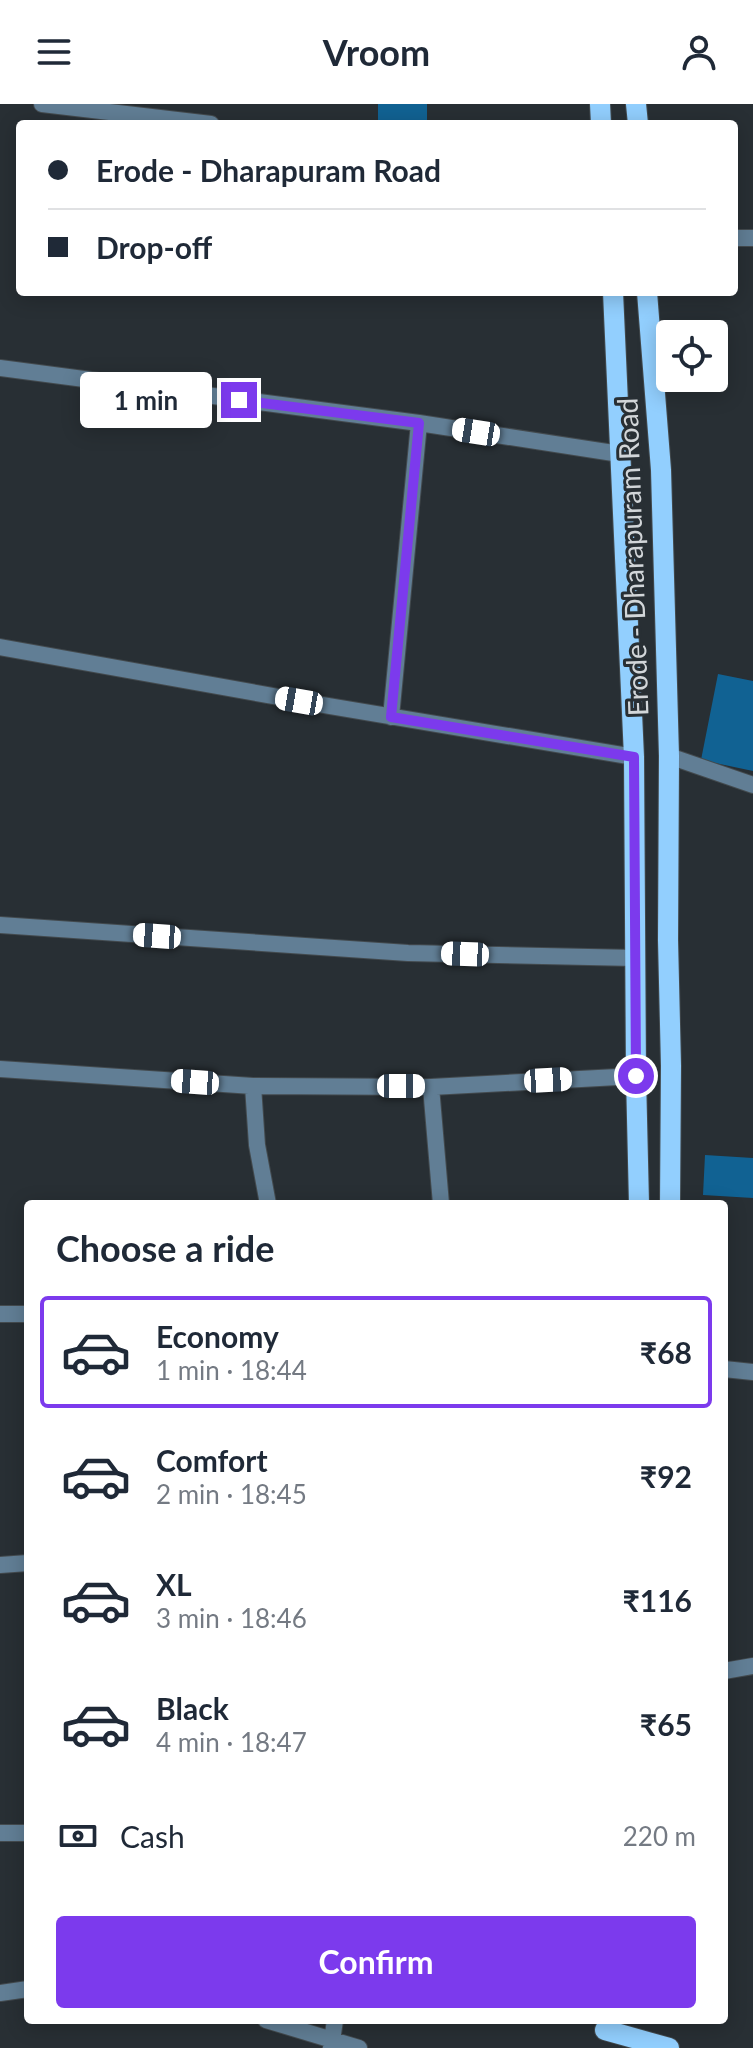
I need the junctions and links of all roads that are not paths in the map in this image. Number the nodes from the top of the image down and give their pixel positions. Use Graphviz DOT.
graph roads {
  1 [pos="42,104"];
  2 [pos="177,120"];
  3 [pos="613,296"];
  4 [pos="647,296"];
  5 [pos="0,368"];
  6 [pos="419,423"];
  7 [pos="620,454"];
  8 [pos="0,647"];
  9 [pos="391,717"];
  10 [pos="669,756"];
  11 [pos="634,757"];
  12 [pos="753,785"];
  13 [pos="0,925"];
  14 [pos="635,958"];
  15 [pos="0,1069"];
  16 [pos="636,1076"];
  17 [pos="253,1086"];
  18 [pos="431,1087"];
  19 [pos="267,1200"];
  20 [pos="441,1200"];
  21 [pos="639,1200"];
  22 [pos="670,1200"];
  23 [pos="0,1314"];
  24 [pos="24,1314"];
  25 [pos="728,1369"];
  26 [pos="753,1372"];
  27 [pos="24,1563"];
  28 [pos="0,1565"];
  29 [pos="753,1666"];
  30 [pos="728,1670"];
  31 [pos="0,1833"];
  32 [pos="24,1833"];
  33 [pos="24,1990"];
  34 [pos="0,1993"];
  35 [pos="277,2024"];
  36 [pos="334,2024"];
  37 [pos="604,2033"];
  38 [pos="641,2036"];
  39 [pos="332,2044"];
  40 [pos="359,2048"];
  41 [pos="669,2048"];
  1 -- 2 [label="street"];
  3 -- 7 [label="main road, Erode - Dharapuram Road"];
  4 -- 10 [label="main road, Erode - Dharapuram Road"];
  5 -- 6 [label="street"];
  6 -- 7 [label="street"];
  6 -- 9 [label="street"];
  7 -- 11 [label="main road, Erode - Dharapuram Road"];
  8 -- 9 [label="street"];
  9 -- 11 [label="street"];
  10 -- 12 [label="street"];
  10 -- 22 [label="main road, Erode - Dharapuram Road"];
  11 -- 14 [label="main road, Erode - Dharapuram Road"];
  13 -- 14 [label="street"];
  14 -- 16 [label="main road, Erode - Dharapuram Road"];
  15 -- 17 [label="street"];
  16 -- 18 [label="street"];
  16 -- 21 [label="main road, Erode - Dharapuram Road"];
  17 -- 18 [label="street"];
  17 -- 19 [label="street"];
  18 -- 20 [label="street"];
  23 -- 24 [label="street"];
  25 -- 26 [label="street"];
  27 -- 28 [label="street"];
  29 -- 30 [label="street"];
  31 -- 32 [label="street"];
  33 -- 34 [label="street"];
  35 -- 39 [label="street"];
  36 -- 39 [label="street"];
  37 -- 38 [label="main road"];
  38 -- 41 [label="main road"];
  39 -- 40 [label="street"];
}
